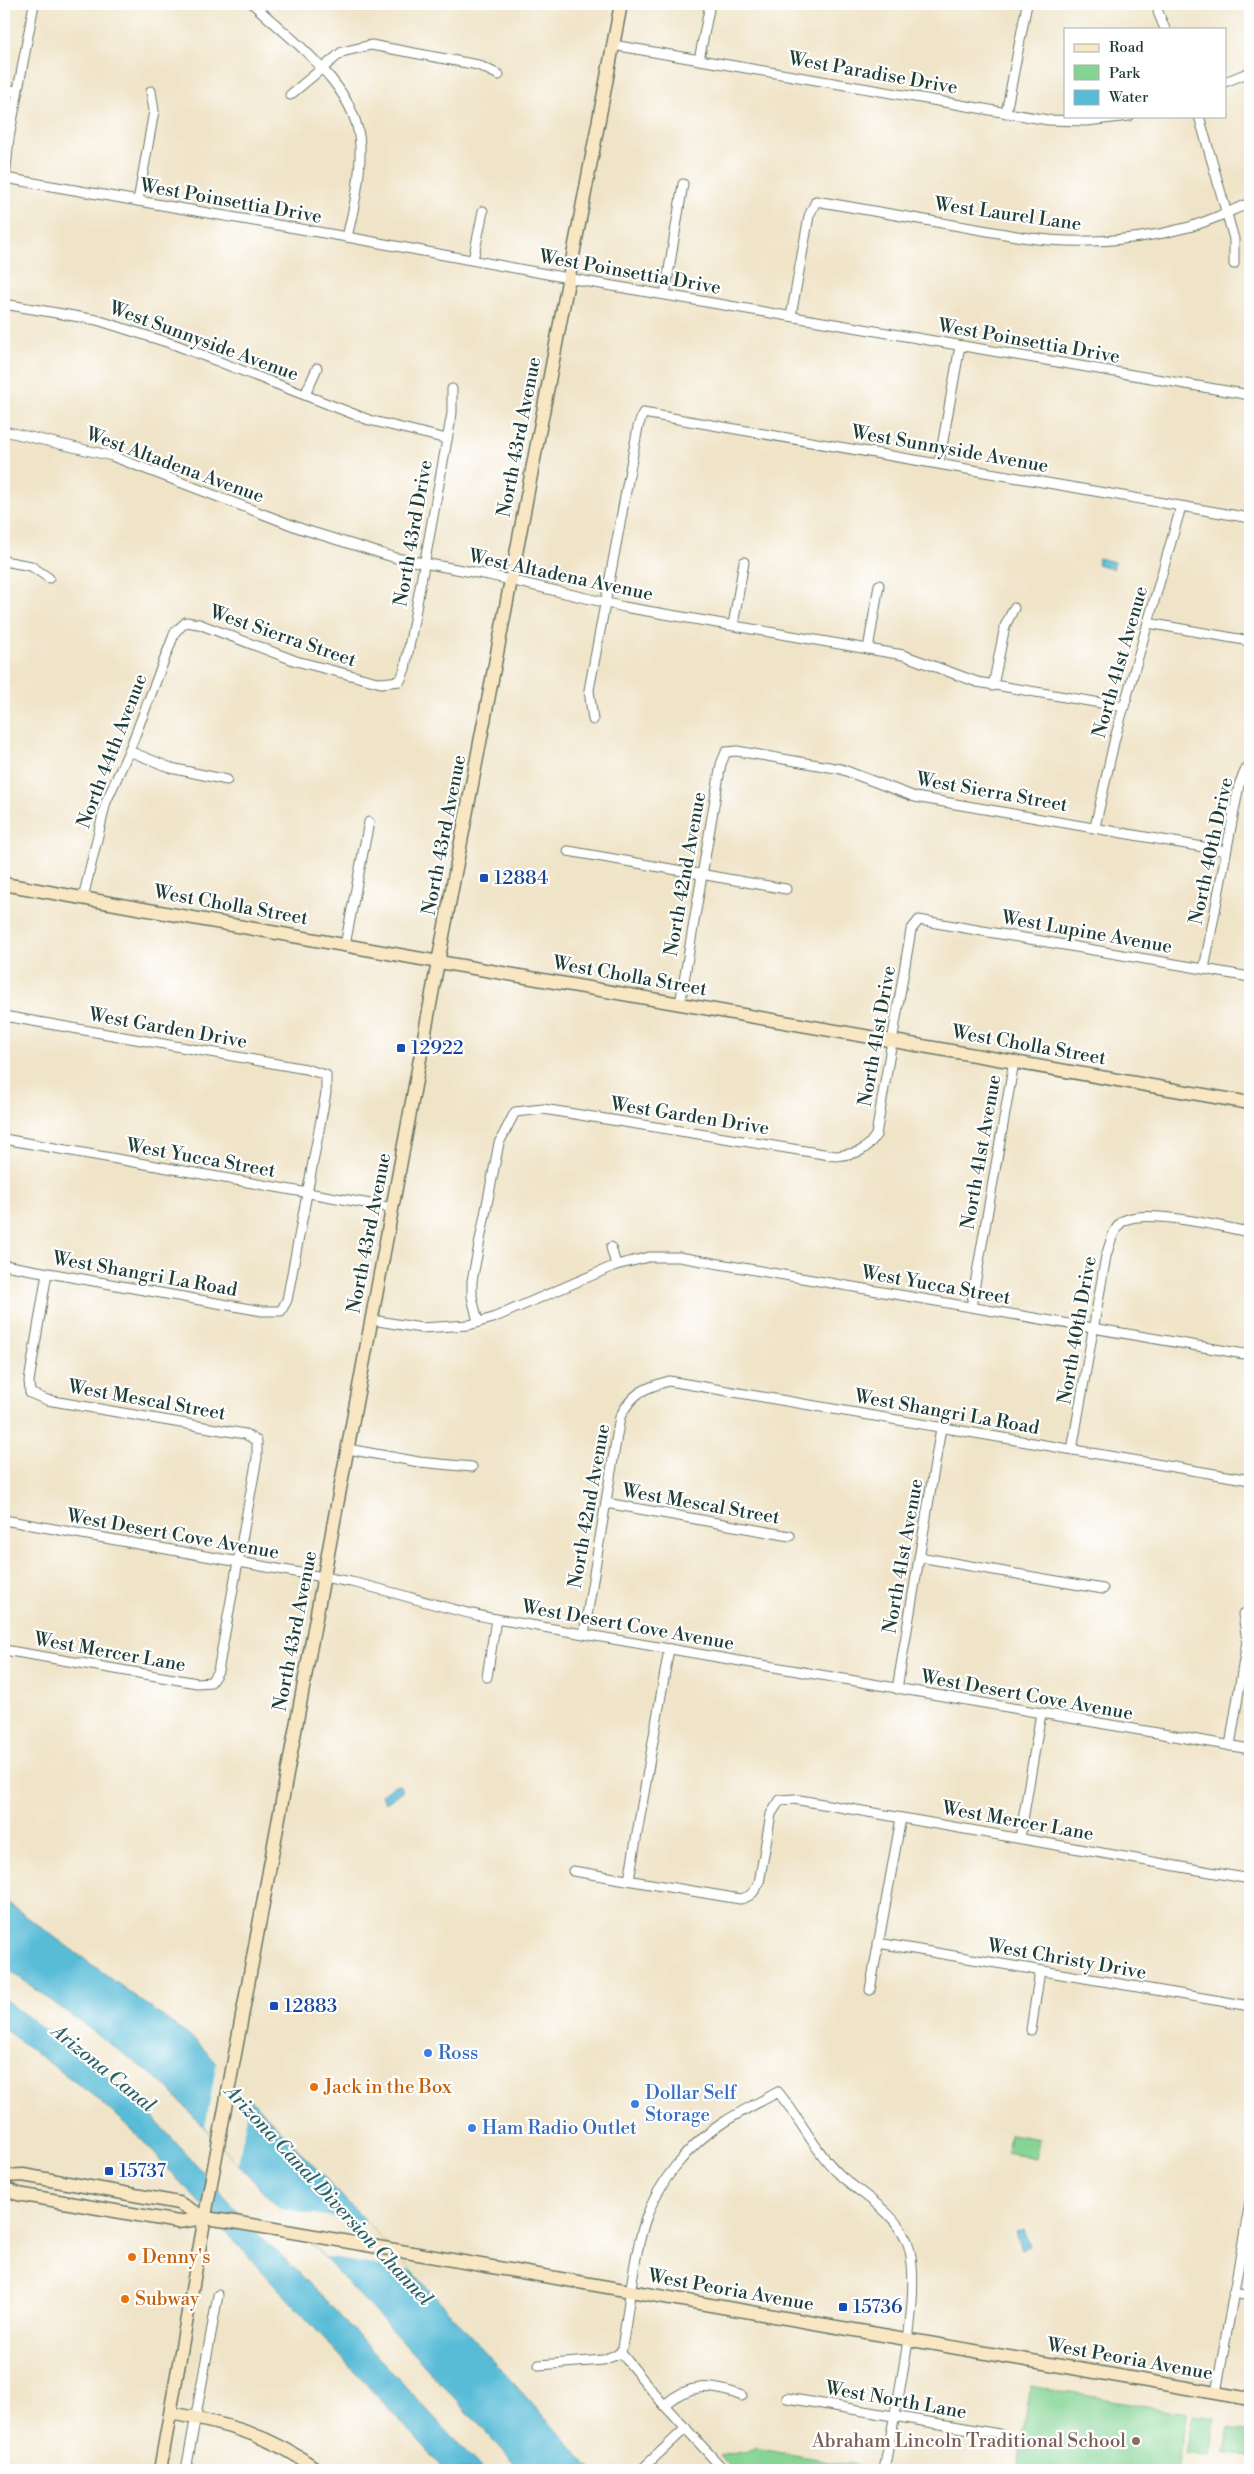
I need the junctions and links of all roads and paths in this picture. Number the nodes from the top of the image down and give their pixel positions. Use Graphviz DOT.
graph roads {
  1 [pos="34,4"];
  2 [pos="253,4"];
  3 [pos="621,4"];
  4 [pos="710,4"];
  5 [pos="1027,4"];
  6 [pos="1158,12"];
  7 [pos="1166,28"];
  8 [pos="613,45"];
  9 [pos="699,60"];
  10 [pos="322,68"];
  11 [pos="1250,72"];
  12 [pos="499,75"];
  13 [pos="1226,82"];
  14 [pos="4,89"];
  15 [pos="17,91"];
  16 [pos="151,91"];
  17 [pos="290,95"];
  18 [pos="1006,113"];
  19 [pos="1110,118"];
  20 [pos="1200,118"];
  21 [pos="5,178"];
  22 [pos="683,184"];
  23 [pos="4,188"];
  24 [pos="138,201"];
  25 [pos="1250,204"];
  26 [pos="483,211"];
  27 [pos="1227,212"];
  28 [pos="347,237"];
  29 [pos="474,260"];
  30 [pos="1234,264"];
  31 [pos="568,278"];
  32 [pos="665,294"];
  33 [pos="4,304"];
  34 [pos="791,316"];
  35 [pos="960,346"];
  36 [pos="317,368"];
  37 [pos="452,390"];
  38 [pos="305,395"];
  39 [pos="1250,396"];
  40 [pos="4,431"];
  41 [pos="447,439"];
  42 [pos="939,464"];
  43 [pos="1181,507"];
  44 [pos="1250,518"];
  45 [pos="4,561"];
  46 [pos="744,562"];
  47 [pos="424,563"];
  48 [pos="49,578"];
  49 [pos="511,580"];
  50 [pos="879,585"];
  51 [pos="605,603"];
  52 [pos="1014,608"];
  53 [pos="186,622"];
  54 [pos="1148,623"];
  55 [pos="733,625"];
  56 [pos="1250,641"];
  57 [pos="868,649"];
  58 [pos="400,681"];
  59 [pos="993,686"];
  60 [pos="1124,707"];
  61 [pos="593,720"];
  62 [pos="129,752"];
  63 [pos="726,752"];
  64 [pos="1248,769"];
  65 [pos="227,780"];
  66 [pos="369,822"];
  67 [pos="1095,827"];
  68 [pos="568,851"];
  69 [pos="1226,851"];
  70 [pos="702,875"];
  71 [pos="4,884"];
  72 [pos="786,889"];
  73 [pos="83,898"];
  74 [pos="919,920"];
  75 [pos="345,945"];
  76 [pos="438,962"];
  77 [pos="1204,970"];
  78 [pos="1250,978"];
  79 [pos="680,1004"];
  80 [pos="4,1016"];
  81 [pos="892,1040"];
  82 [pos="1014,1062"];
  83 [pos="1250,1103"];
  84 [pos="4,1139"];
  85 [pos="859,1153"];
  86 [pos="306,1193"];
  87 [pos="393,1208"];
  88 [pos="1250,1232"];
  89 [pos="611,1247"];
  90 [pos="4,1265"];
  91 [pos="616,1265"];
  92 [pos="47,1273"];
  93 [pos="970,1307"];
  94 [pos="372,1320"];
  95 [pos="478,1322"];
  96 [pos="1092,1328"];
  97 [pos="1250,1355"];
  98 [pos="640,1391"];
  99 [pos="941,1428"];
  100 [pos="348,1449"];
  101 [pos="1072,1450"];
  102 [pos="472,1467"];
  103 [pos="1250,1480"];
  104 [pos="606,1503"];
  105 [pos="4,1520"];
  106 [pos="790,1536"];
  107 [pos="919,1557"];
  108 [pos="237,1562"];
  109 [pos="324,1578"];
  110 [pos="1102,1589"];
  111 [pos="1243,1614"];
  112 [pos="496,1619"];
  113 [pos="584,1634"];
  114 [pos="669,1649"];
  115 [pos="4,1650"];
  116 [pos="487,1677"];
  117 [pos="897,1689"];
  118 [pos="1041,1714"];
  119 [pos="1230,1746"];
  120 [pos="1250,1749"];
  121 [pos="901,1818"];
  122 [pos="1020,1838"];
  123 [pos="573,1871"];
  124 [pos="1250,1878"];
  125 [pos="630,1880"];
  126 [pos="878,1943"];
  127 [pos="1040,1971"];
  128 [pos="870,1990"];
  129 [pos="1250,2006"];
  130 [pos="1030,2030"];
  131 [pos="4,2176"];
  132 [pos="4,2188"];
  133 [pos="1250,2202"];
  134 [pos="205,2218"];
  135 [pos="632,2291"];
  136 [pos="1233,2293"];
  137 [pos="218,2295"];
  138 [pos="1250,2296"];
  139 [pos="907,2339"];
  140 [pos="621,2353"];
  141 [pos="539,2365"];
  142 [pos="1216,2393"];
  143 [pos="742,2396"];
  144 [pos="787,2398"];
  145 [pos="1250,2399"];
  146 [pos="664,2405"];
  147 [pos="171,2413"];
  148 [pos="894,2417"];
  149 [pos="196,2418"];
  150 [pos="686,2428"];
  151 [pos="999,2434"];
  152 [pos="160,2470"];
  153 [pos="186,2470"];
  154 [pos="318,2470"];
  155 [pos="641,2470"];
  156 [pos="724,2470"];
  157 [pos="884,2470"];
  1 -- 15 [label="street"];
  2 -- 10 [label="street"];
  3 -- 8 [label="main road, North 43rd Avenue"];
  4 -- 9 [label="street"];
  5 -- 18 [label="street"];
  6 -- 7 [label="street"];
  8 -- 9 [label="street, West Paradise Drive"];
  8 -- 31 [label="main road, North 43rd Avenue"];
  9 -- 18 [label="street, West Paradise Drive"];
  10 -- 12 [label="street"];
  10 -- 17 [label="street"];
  10 -- 28 [label="street"];
  11 -- 13 [label="street"];
  14 -- 15 [label="street"];
  15 -- 21 [label="street"];
  16 -- 24 [label="street"];
  18 -- 19 [label="street, West Paradise Drive"];
  20 -- 27 [label="street"];
  21 -- 23 [label="street"];
  21 -- 24 [label="street, West Poinsettia Drive"];
  22 -- 32 [label="street"];
  24 -- 28 [label="street, West Poinsettia Drive"];
  25 -- 27 [label="street, West Laurel Lane"];
  26 -- 29 [label="street"];
  27 -- 30 [label="street"];
  27 -- 34 [label="street, West Laurel Lane"];
  28 -- 29 [label="street, West Poinsettia Drive"];
  29 -- 31 [label="street, West Poinsettia Drive"];
  31 -- 32 [label="street, West Poinsettia Drive"];
  31 -- 49 [label="main road, North 43rd Avenue"];
  32 -- 34 [label="street, West Poinsettia Drive"];
  33 -- 38 [label="street, West Sunnyside Avenue"];
  34 -- 35 [label="street, West Poinsettia Drive"];
  35 -- 39 [label="street, West Poinsettia Drive"];
  35 -- 42 [label="street"];
  36 -- 38 [label="street, West Sunnyside Avenue"];
  37 -- 41 [label="street, North 43rd Drive"];
  38 -- 41 [label="street, West Sunnyside Avenue"];
  40 -- 47 [label="street, West Altadena Avenue"];
  41 -- 47 [label="street, North 43rd Drive"];
  42 -- 43 [label="street, West Sunnyside Avenue"];
  42 -- 51 [label="street, West Sunnyside Avenue"];
  43 -- 44 [label="street, West Sunnyside Avenue"];
  43 -- 54 [label="street, North 41st Avenue"];
  45 -- 48 [label="street"];
  46 -- 55 [label="street"];
  47 -- 49 [label="street, West Altadena Avenue"];
  47 -- 58 [label="street, North 43rd Drive"];
  49 -- 51 [label="street, West Altadena Avenue"];
  49 -- 76 [label="main road, North 43rd Avenue"];
  50 -- 57 [label="street"];
  51 -- 55 [label="street, West Altadena Avenue"];
  51 -- 61 [label="street"];
  52 -- 59 [label="street"];
  53 -- 58 [label="street, West Sierra Street"];
  53 -- 62 [label="street, North 44th Avenue"];
  54 -- 56 [label="street"];
  54 -- 60 [label="street, North 41st Avenue"];
  55 -- 57 [label="street, West Altadena Avenue"];
  57 -- 59 [label="street, West Altadena Avenue"];
  59 -- 60 [label="street, West Altadena Avenue"];
  60 -- 67 [label="street, North 41st Avenue"];
  62 -- 65 [label="street"];
  62 -- 73 [label="street, North 44th Avenue"];
  63 -- 67 [label="street, West Sierra Street"];
  63 -- 70 [label="street, North 42nd Avenue"];
  64 -- 69 [label="street, North 40th Drive"];
  66 -- 75 [label="street"];
  67 -- 69 [label="street, West Sierra Street"];
  68 -- 70 [label="street"];
  69 -- 77 [label="street, North 40th Drive"];
  70 -- 72 [label="street"];
  70 -- 79 [label="street, North 42nd Avenue"];
  71 -- 73 [label="main road, West Cholla Street"];
  73 -- 75 [label="main road, West Cholla Street"];
  74 -- 77 [label="street, West Lupine Avenue"];
  74 -- 81 [label="street, North 41st Drive"];
  75 -- 76 [label="main road, West Cholla Street"];
  76 -- 79 [label="main road, West Cholla Street"];
  76 -- 87 [label="main road, North 43rd Avenue"];
  77 -- 78 [label="street, West Lupine Avenue"];
  79 -- 81 [label="main road, West Cholla Street"];
  80 -- 86 [label="street, West Garden Drive"];
  81 -- 82 [label="main road, West Cholla Street"];
  81 -- 85 [label="street, North 41st Drive"];
  82 -- 83 [label="main road, West Cholla Street"];
  82 -- 93 [label="street, North 41st Avenue"];
  84 -- 86 [label="street, West Yucca Street"];
  85 -- 95 [label="street, West Garden Drive"];
  86 -- 87 [label="street, West Yucca Street"];
  86 -- 92 [label="street, West Shangri La Road"];
  87 -- 94 [label="main road, North 43rd Avenue"];
  88 -- 96 [label="street, North 40th Drive"];
  89 -- 91 [label="street"];
  90 -- 92 [label="street, West Shangri La Road"];
  91 -- 93 [label="street, West Yucca Street"];
  91 -- 95 [label="street, West Yucca Street"];
  92 -- 108 [label="street, West Mescal Street"];
  93 -- 96 [label="street, West Yucca Street"];
  94 -- 95 [label="street, West Yucca Street"];
  94 -- 100 [label="main road, North 43rd Avenue"];
  96 -- 97 [label="street, West Yucca Street"];
  96 -- 101 [label="street, North 40th Drive"];
  98 -- 99 [label="street, West Shangri La Road"];
  98 -- 104 [label="street, North 42nd Avenue"];
  99 -- 101 [label="street, West Shangri La Road"];
  99 -- 107 [label="street, North 41st Avenue"];
  100 -- 102 [label="street"];
  100 -- 109 [label="main road, North 43rd Avenue"];
  101 -- 103 [label="street, West Shangri La Road"];
  104 -- 106 [label="street, West Mescal Street"];
  104 -- 113 [label="street, North 42nd Avenue"];
  105 -- 108 [label="street, West Desert Cove Avenue"];
  107 -- 110 [label="street"];
  107 -- 117 [label="street, North 41st Avenue"];
  108 -- 109 [label="street, West Desert Cove Avenue"];
  108 -- 115 [label="street, West Mercer Lane"];
  109 -- 112 [label="street, West Desert Cove Avenue"];
  109 -- 134 [label="main road, North 43rd Avenue"];
  111 -- 119 [label="street"];
  112 -- 113 [label="street, West Desert Cove Avenue"];
  112 -- 116 [label="street"];
  113 -- 114 [label="street, West Desert Cove Avenue"];
  114 -- 117 [label="street, West Desert Cove Avenue"];
  114 -- 125 [label="street"];
  117 -- 118 [label="street, West Desert Cove Avenue"];
  118 -- 119 [label="street, West Desert Cove Avenue"];
  118 -- 122 [label="street"];
  119 -- 120 [label="street, West Desert Cove Avenue"];
  121 -- 122 [label="street, West Mercer Lane"];
  121 -- 125 [label="street, West Mercer Lane"];
  121 -- 126 [label="street"];
  122 -- 124 [label="street, West Mercer Lane"];
  123 -- 125 [label="street"];
  126 -- 127 [label="street, West Christy Drive"];
  126 -- 128 [label="street"];
  127 -- 129 [label="street, West Christy Drive"];
  127 -- 130 [label="street"];
  131 -- 134 [label="main road, West Peoria Avenue"];
  132 -- 134 [label="main road, West Peoria Avenue"];
  133 -- 136 [label="street"];
  134 -- 135 [label="main road, West Peoria Avenue"];
  134 -- 147 [label="main road, North 43rd Avenue"];
  135 -- 139 [label="main road, West Peoria Avenue"];
  135 -- 139 [label="street"];
  135 -- 140 [label="street"];
  136 -- 138 [label="street"];
  136 -- 142 [label="street"];
  137 -- 149 [label="street"];
  139 -- 142 [label="main road, West Peoria Avenue"];
  139 -- 148 [label="street"];
  140 -- 141 [label="street"];
  140 -- 146 [label="street"];
  142 -- 145 [label="main road, West Peoria Avenue"];
  143 -- 146 [label="street"];
  144 -- 148 [label="street, West North Lane"];
  146 -- 150 [label="street"];
  147 -- 149 [label="main road"];
  147 -- 152 [label="main road, North 43rd Avenue"];
  148 -- 151 [label="street, West North Lane"];
  148 -- 157 [label="street"];
  149 -- 153 [label="street"];
  149 -- 154 [label="main road"];
  150 -- 155 [label="street"];
  150 -- 156 [label="street"];
}
